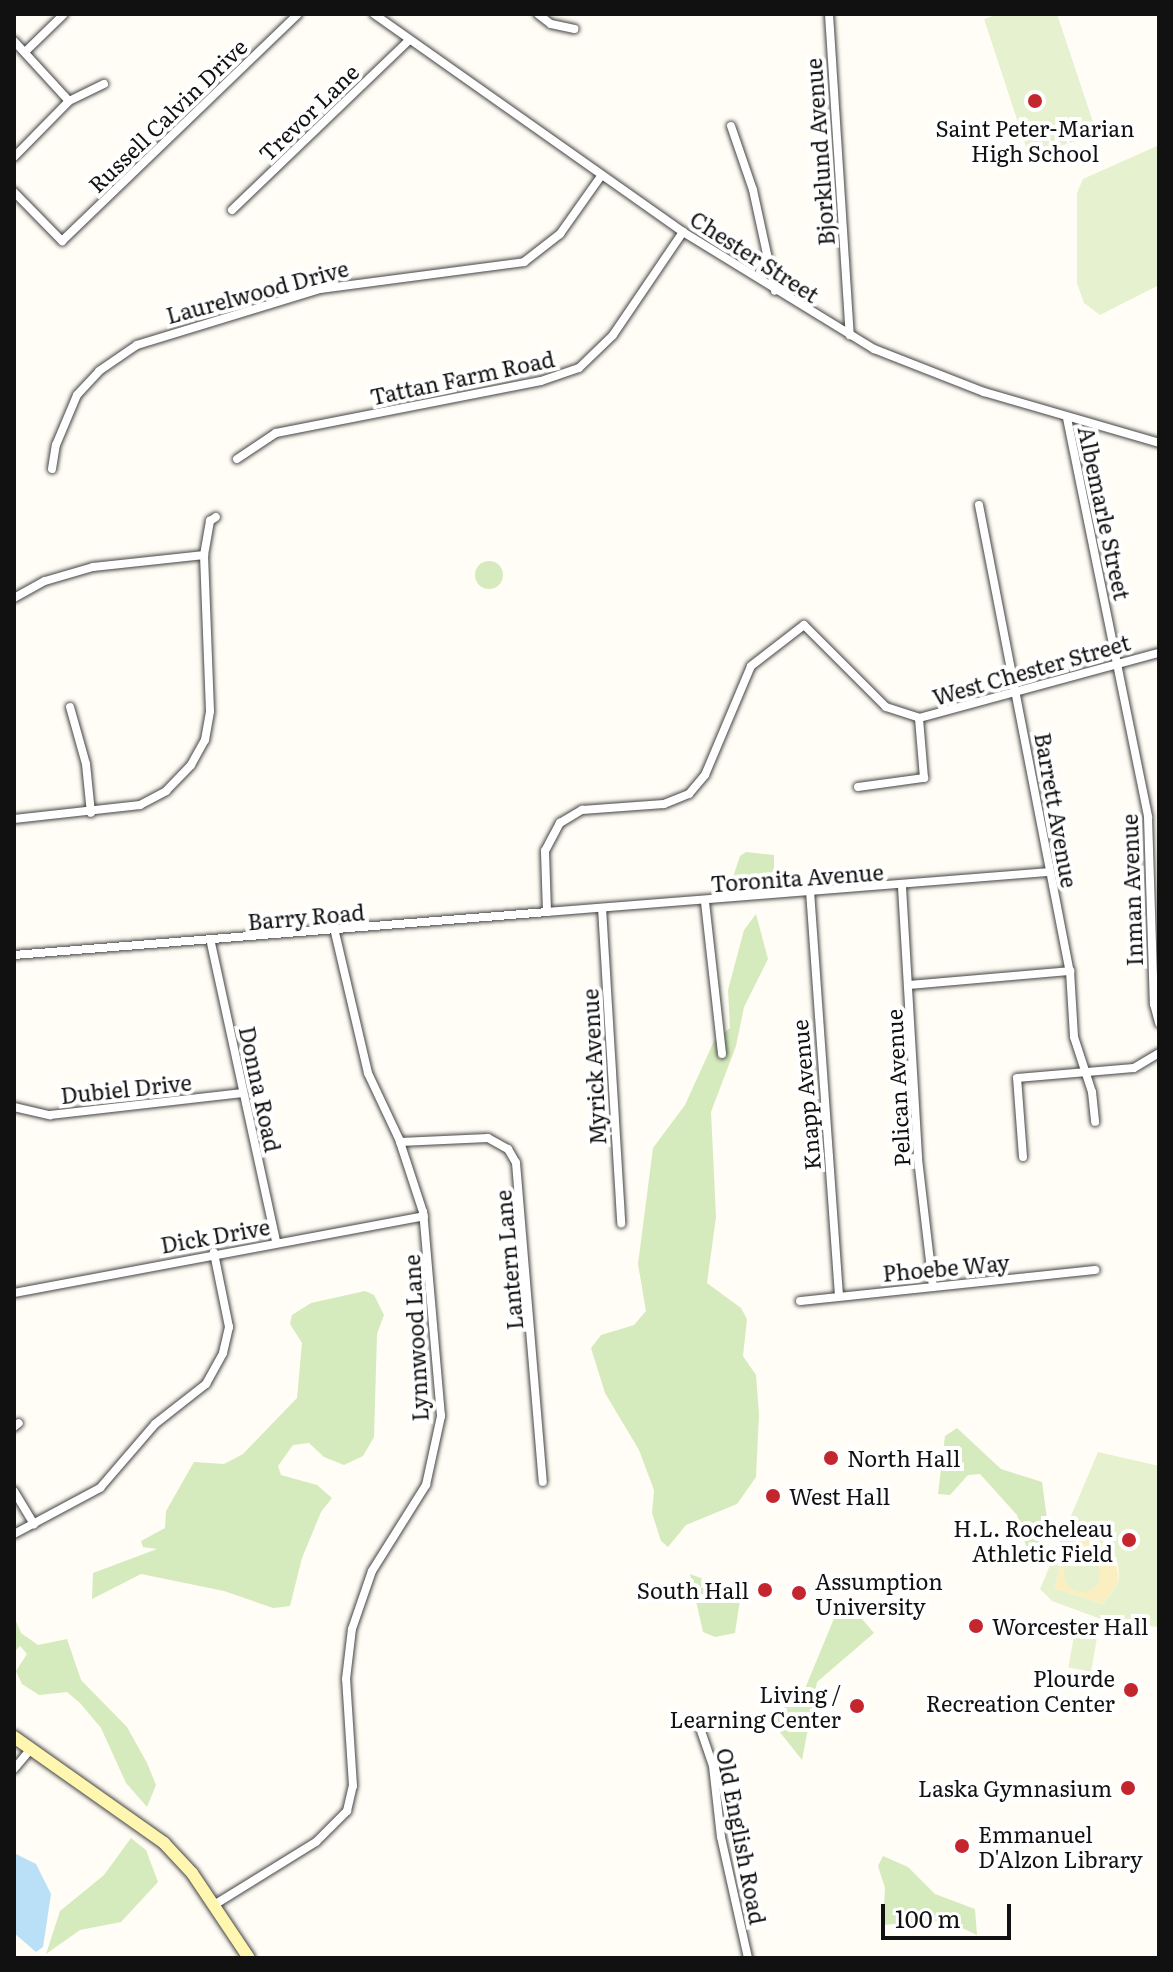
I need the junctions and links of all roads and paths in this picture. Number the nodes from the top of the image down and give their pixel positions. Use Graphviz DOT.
graph roads {
  1 [pos="64,14"];
  2 [pos="298,14"];
  3 [pos="374,14"];
  4 [pos="538,14"];
  5 [pos="829,14"];
  6 [pos="574,29"];
  7 [pos="409,40"];
  8 [pos="14,41"];
  9 [pos="25,52"];
  10 [pos="104,84"];
  11 [pos="69,101"];
  12 [pos="731,126"];
  13 [pos="14,157"];
  14 [pos="601,176"];
  15 [pos="14,192"];
  16 [pos="232,210"];
  17 [pos="683,232"];
  18 [pos="775,291"];
  19 [pos="850,335"];
  20 [pos="1067,418"];
  21 [pos="1159,443"];
  22 [pos="237,459"];
  23 [pos="52,469"];
  24 [pos="979,505"];
  25 [pos="216,517"];
  26 [pos="204,555"];
  27 [pos="14,598"];
  28 [pos="1159,653"];
  29 [pos="1116,663"];
  30 [pos="1017,691"];
  31 [pos="70,707"];
  32 [pos="919,718"];
  33 [pos="858,787"];
  34 [pos="91,813"];
  35 [pos="14,819"];
  36 [pos="1049,872"];
  37 [pos="902,887"];
  38 [pos="810,891"];
  39 [pos="705,902"];
  40 [pos="602,908"];
  41 [pos="547,912"];
  42 [pos="335,932"];
  43 [pos="211,943"];
  44 [pos="14,955"];
  45 [pos="1070,971"];
  46 [pos="910,985"];
  47 [pos="1159,1023"];
  48 [pos="1159,1053"];
  49 [pos="722,1054"];
  50 [pos="1084,1070"];
  51 [pos="243,1093"];
  52 [pos="14,1107"];
  53 [pos="1095,1122"];
  54 [pos="400,1142"];
  55 [pos="1023,1157"];
  56 [pos="424,1216"];
  57 [pos="621,1223"];
  58 [pos="276,1242"];
  59 [pos="214,1253"];
  60 [pos="1095,1270"];
  61 [pos="933,1286"];
  62 [pos="14,1293"];
  63 [pos="839,1295"];
  64 [pos="800,1301"];
  65 [pos="543,1482"];
  66 [pos="14,1491"];
  67 [pos="34,1524"];
  68 [pos="14,1534"];
  69 [pos="698,1722"];
  70 [pos="14,1737"];
  71 [pos="31,1749"];
  72 [pos="14,1769"];
  73 [pos="214,1905"];
  74 [pos="249,1958"];
  75 [pos="748,1958"];
  1 -- 9 [label="street"];
  2 -- 15 [label="street, Russell Calvin Drive"];
  3 -- 7 [label="street, Chester Street"];
  4 -- 6 [label="street"];
  5 -- 19 [label="street, Bjorklund Avenue"];
  7 -- 14 [label="street, Chester Street"];
  7 -- 16 [label="street, Trevor Lane"];
  8 -- 9 [label="street"];
  9 -- 11 [label="street"];
  10 -- 11 [label="street"];
  11 -- 13 [label="street"];
  12 -- 18 [label="street"];
  14 -- 17 [label="street, Chester Street"];
  14 -- 23 [label="street, Laurelwood Drive"];
  17 -- 18 [label="street, Chester Street"];
  17 -- 22 [label="street, Tattan Farm Road"];
  18 -- 19 [label="street, Chester Street"];
  19 -- 20 [label="street, Chester Street"];
  20 -- 21 [label="street, Chester Street"];
  20 -- 29 [label="street, Albemarle Street"];
  24 -- 30 [label="street, Barrett Avenue"];
  25 -- 26 [label="street"];
  26 -- 27 [label="street"];
  26 -- 34 [label="street"];
  28 -- 29 [label="street, West Chester Street"];
  29 -- 30 [label="street, West Chester Street"];
  29 -- 47 [label="street, Inman Avenue"];
  30 -- 32 [label="street, West Chester Street"];
  30 -- 36 [label="street, Barrett Avenue"];
  31 -- 34 [label="street"];
  32 -- 33 [label="street"];
  32 -- 41 [label="street, West Chester Street"];
  34 -- 35 [label="street"];
  36 -- 37 [label="street, Toronita Avenue"];
  36 -- 45 [label="street, Barrett Avenue"];
  37 -- 38 [label="street, Toronita Avenue"];
  37 -- 46 [label="street, Pelican Avenue"];
  38 -- 39 [label="street, Toronita Avenue"];
  38 -- 63 [label="street, Knapp Avenue"];
  39 -- 40 [label="street, Toronita Avenue"];
  39 -- 49 [label="street"];
  40 -- 41 [label="street, Toronita Avenue"];
  40 -- 57 [label="street, Myrick Avenue"];
  41 -- 42 [label="street, Barry Road"];
  42 -- 43 [label="street, Barry Road"];
  42 -- 54 [label="street, Lynnwood Lane"];
  43 -- 44 [label="street, Barry Road"];
  43 -- 51 [label="street, Donna Road"];
  45 -- 46 [label="street"];
  45 -- 50 [label="street, Barrett Avenue"];
  46 -- 61 [label="street, Pelican Avenue"];
  48 -- 50 [label="street"];
  50 -- 53 [label="street, Barrett Avenue"];
  50 -- 55 [label="street"];
  51 -- 52 [label="street, Dubiel Drive"];
  51 -- 58 [label="street, Donna Road"];
  54 -- 56 [label="street, Lynnwood Lane"];
  54 -- 65 [label="street, Lantern Lane"];
  56 -- 58 [label="street, Dick Drive"];
  56 -- 73 [label="street, Lynnwood Lane"];
  58 -- 59 [label="street, Dick Drive"];
  59 -- 62 [label="street, Dick Drive"];
  59 -- 67 [label="street"];
  60 -- 61 [label="street, Phoebe Way"];
  61 -- 63 [label="street, Phoebe Way"];
  63 -- 64 [label="street, Phoebe Way"];
  66 -- 67 [label="street"];
  67 -- 68 [label="street"];
  69 -- 75 [label="street, Old English Road"];
  70 -- 71 [label="main road"];
  71 -- 72 [label="street"];
  71 -- 73 [label="main road"];
  73 -- 74 [label="main road"];
}
